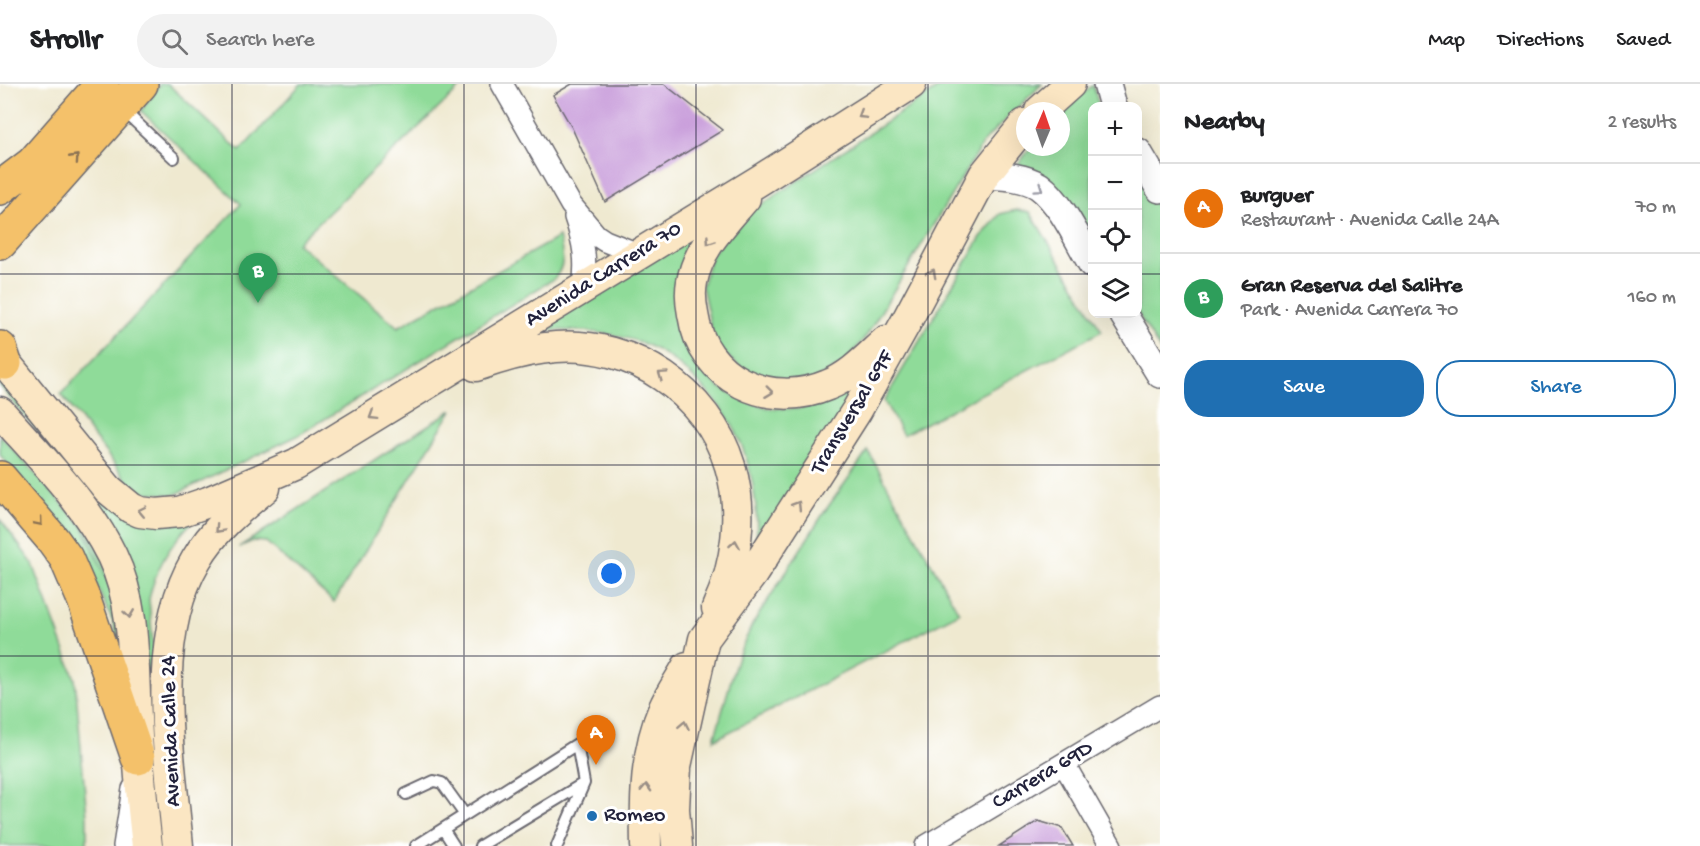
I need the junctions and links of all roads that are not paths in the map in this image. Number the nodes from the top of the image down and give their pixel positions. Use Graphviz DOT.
graph roads {
  1 [pos="502,84"];
  2 [pos="911,84"];
  3 [pos="1070,84"];
  4 [pos="1107,84"];
  5 [pos="121,92"];
  6 [pos="1050,102"];
  7 [pos="1112,102"];
  8 [pos="1016,135"];
  9 [pos="1139,156"];
  10 [pos="174,158"];
  11 [pos="984,175"];
  12 [pos="760,180"];
  13 [pos="0,188"];
  14 [pos="1160,189"];
  15 [pos="571,205"];
  16 [pos="0,243"];
  17 [pos="638,254"];
  18 [pos="1088,257"];
  19 [pos="583,288"];
  20 [pos="1125,318"];
  21 [pos="905,324"];
  22 [pos="2,356"];
  23 [pos="1160,374"];
  24 [pos="423,386"];
  25 [pos="0,412"];
  26 [pos="296,464"];
  27 [pos="0,478"];
  28 [pos="704,639"];
  29 [pos="1160,706"];
  30 [pos="138,758"];
  31 [pos="1064,764"];
  32 [pos="584,783"];
  33 [pos="406,794"];
  34 [pos="465,814"];
  35 [pos="443,829"];
  36 [pos="124,846"];
  37 [pos="137,846"];
  38 [pos="147,846"];
  39 [pos="178,846"];
  40 [pos="416,846"];
  41 [pos="454,846"];
  42 [pos="480,846"];
  43 [pos="557,846"];
  44 [pos="646,846"];
  45 [pos="677,846"];
  46 [pos="926,846"];
  47 [pos="1111,846"];
  1 -- 15 [label="street"];
  2 -- 12 [label="main road, Avenida Carrera 70, one-way"];
  3 -- 6 [label="main road"];
  4 -- 7 [label="street"];
  5 -- 10 [label="lane"];
  5 -- 13 [label="highway"];
  16 -- 5 [label="highway, one-way"];
  8 -- 11 [label="main road"];
  9 -- 14 [label="street"];
  11 -- 18 [label="street, one-way"];
  21 -- 11 [label="main road, Transversal 69F, one-way"];
  12 -- 17 [label="main road, Avenida Carrera 70"];
  12 -- 21 [label="main road, one-way"];
  15 -- 17 [label="street"];
  15 -- 19 [label="street"];
  17 -- 19 [label="main road, Avenida Carrera 70"];
  19 -- 24 [label="main road, Avenida Carrera 70"];
  20 -- 23 [label="street"];
  28 -- 21 [label="main road, Transversal 69F, one-way"];
  26 -- 22 [label="main road, one-way"];
  24 -- 26 [label="main road, Avenida Carrera 70, one-way"];
  28 -- 24 [label="main road, one-way"];
  25 -- 30 [label="main road, Avenida Calle 24, one-way"];
  26 -- 39 [label="main road, Avenida Calle 24, one-way"];
  27 -- 30 [label="highway, one-way"];
  44 -- 28 [label="main road, one-way"];
  45 -- 28 [label="main road, one-way"];
  29 -- 31 [label="street, Carrera 69D"];
  30 -- 36 [label="street"];
  30 -- 37 [label="street"];
  30 -- 38 [label="main road, Avenida Calle 24"];
  31 -- 46 [label="street, Carrera 69D"];
  31 -- 47 [label="street"];
  32 -- 34 [label="lane"];
  32 -- 42 [label="lane"];
  32 -- 43 [label="lane"];
  33 -- 34 [label="lane"];
  34 -- 35 [label="lane"];
  35 -- 40 [label="lane"];
  35 -- 41 [label="lane"];
}
